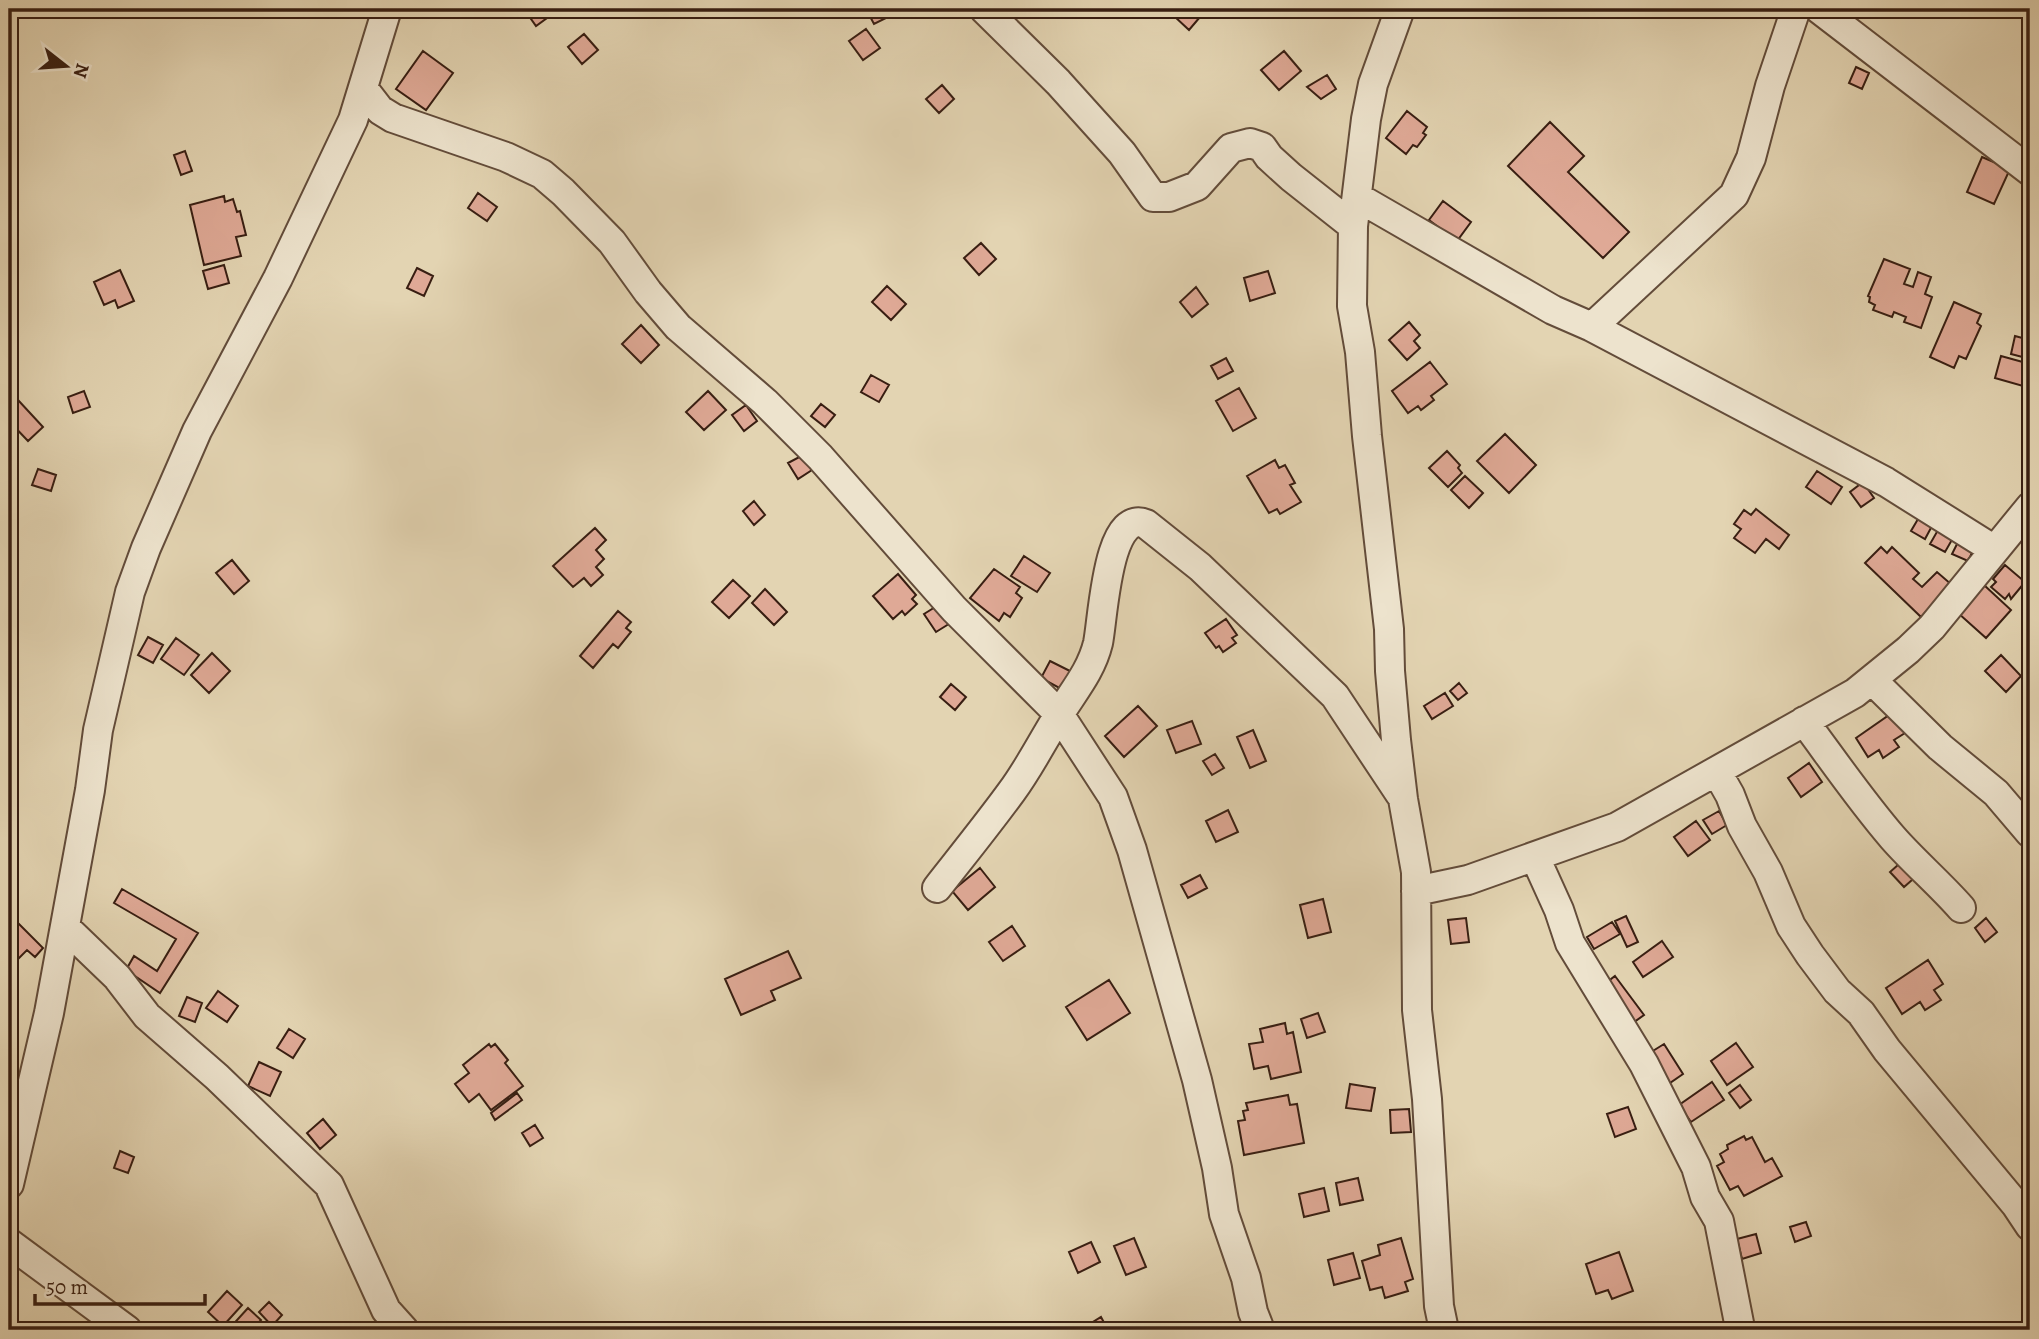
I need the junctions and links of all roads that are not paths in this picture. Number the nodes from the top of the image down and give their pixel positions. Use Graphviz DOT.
graph roads {
  1 [pos="387,9"];
  2 [pos="984,9"];
  3 [pos="1400,9"];
  4 [pos="1796,9"];
  5 [pos="1819,9"];
  6 [pos="363,88"];
  7 [pos="2030,171"];
  8 [pos="1357,197"];
  9 [pos="1353,226"];
  10 [pos="1592,327"];
  11 [pos="2030,507"];
  12 [pos="1993,549"];
  13 [pos="1872,680"];
  14 [pos="1059,714"];
  15 [pos="1804,721"];
  16 [pos="1717,772"];
  17 [pos="1403,799"];
  18 [pos="2030,833"];
  19 [pos="1535,857"];
  20 [pos="937,888"];
  21 [pos="1416,891"];
  22 [pos="1961,908"];
  23 [pos="65,927"];
  24 [pos="9,1184"];
  25 [pos="2030,1226"];
  26 [pos="9,1243"];
  27 [pos="1740,1328"];
  28 [pos="127,1330"];
  29 [pos="404,1330"];
  30 [pos="1260,1330"];
  31 [pos="1444,1330"];
  1 -- 6 [label="street"];
  2 -- 9 [label="street"];
  3 -- 8 [label="street"];
  4 -- 10 [label="street"];
  5 -- 7 [label="street"];
  6 -- 14 [label="street"];
  6 -- 23 [label="street"];
  8 -- 9 [label="street"];
  8 -- 10 [label="street"];
  9 -- 17 [label="street"];
  10 -- 12 [label="street"];
  11 -- 12 [label="street"];
  12 -- 13 [label="street"];
  13 -- 15 [label="street"];
  13 -- 18 [label="street"];
  14 -- 17 [label="street"];
  14 -- 20 [label="street"];
  14 -- 30 [label="street"];
  15 -- 16 [label="street"];
  15 -- 22 [label="street"];
  16 -- 19 [label="street"];
  16 -- 25 [label="street"];
  17 -- 21 [label="street"];
  19 -- 21 [label="street"];
  19 -- 27 [label="street"];
  21 -- 31 [label="street"];
  23 -- 24 [label="street"];
  23 -- 29 [label="street"];
  26 -- 28 [label="street"];
}
